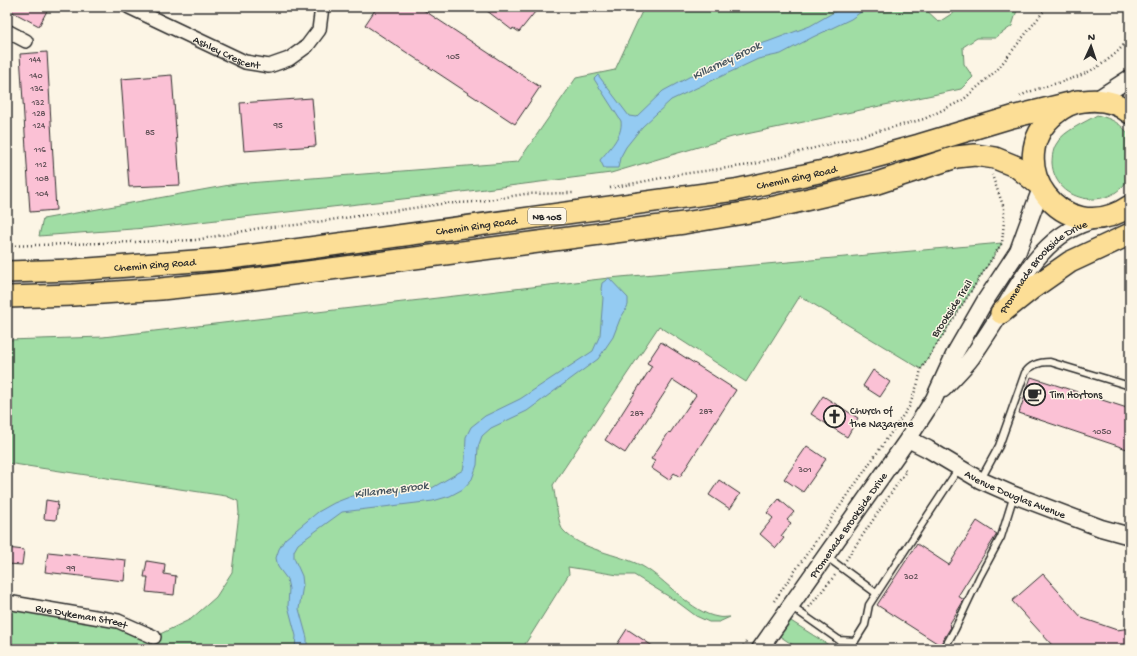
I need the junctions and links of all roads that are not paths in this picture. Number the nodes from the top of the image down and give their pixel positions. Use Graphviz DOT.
graph roads {
  1 [pos="129,7"];
  2 [pos="322,7"];
  3 [pos="7,31"];
  4 [pos="26,41"];
  5 [pos="1130,78"];
  6 [pos="1087,100"];
  7 [pos="1130,113"];
  8 [pos="1040,186"];
  9 [pos="1120,212"];
  10 [pos="1130,234"];
  11 [pos="7,272"];
  12 [pos="7,297"];
  13 [pos="1001,313"];
  14 [pos="1130,386"];
  15 [pos="934,399"];
  16 [pos="908,439"];
  17 [pos="959,467"];
  18 [pos="980,480"];
  19 [pos="1014,495"];
  20 [pos="1130,536"];
  21 [pos="825,556"];
  22 [pos="876,593"];
  23 [pos="7,602"];
  24 [pos="790,606"];
  25 [pos="154,637"];
  26 [pos="760,649"];
  27 [pos="944,649"];
  1 -- 2 [label="street, Ashley Crescent"];
  3 -- 4 [label="street"];
  5 -- 6 [label="street"];
  6 -- 7 [label="highway"];
  6 -- 8 [label="highway"];
  6 -- 11 [label="highway, Chemin Ring Road / NB 105"];
  8 -- 9 [label="highway"];
  8 -- 12 [label="highway, NB 105"];
  8 -- 15 [label="street, Promenade Brookside Drive"];
  9 -- 13 [label="street, Promenade Brookside Drive"];
  10 -- 13 [label="highway"];
  13 -- 15 [label="street, Promenade Brookside Drive"];
  14 -- 18 [label="lane"];
  15 -- 16 [label="street, Promenade Brookside Drive"];
  16 -- 17 [label="street, Avenue Douglas Avenue"];
  16 -- 21 [label="street, Promenade Brookside Drive"];
  17 -- 18 [label="street, Avenue Douglas Avenue"];
  17 -- 22 [label="lane"];
  18 -- 19 [label="street, Avenue Douglas Avenue"];
  19 -- 20 [label="street, Avenue Douglas Avenue"];
  19 -- 27 [label="lane"];
  21 -- 22 [label="lane"];
  21 -- 24 [label="street, Promenade Brookside Drive"];
  22 -- 24 [label="lane"];
  23 -- 25 [label="street, Rue Dykeman Street"];
  24 -- 26 [label="street, Promenade Brookside Drive"];
}
